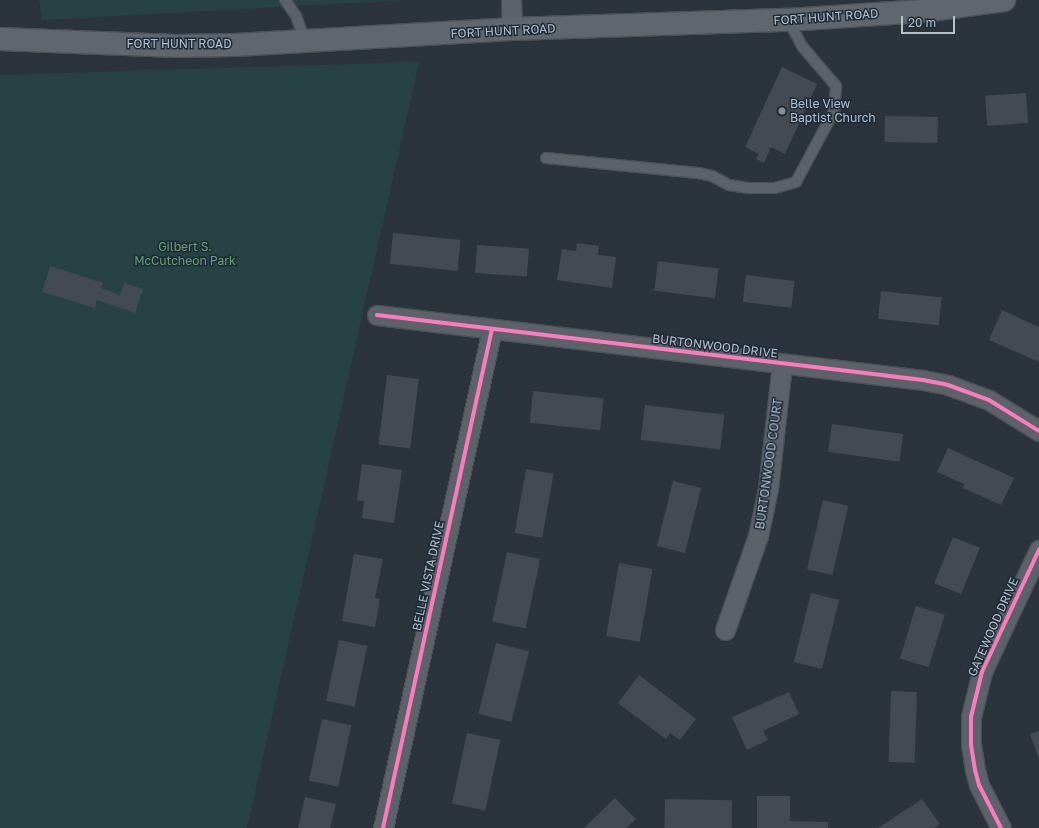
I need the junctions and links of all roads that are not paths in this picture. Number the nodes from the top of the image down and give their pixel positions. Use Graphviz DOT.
graph roads {
  1 [pos="285,0"];
  2 [pos="511,0"];
  3 [pos="1004,0"];
  4 [pos="788,20"];
  5 [pos="512,29"];
  6 [pos="0,40"];
  7 [pos="305,41"];
  8 [pos="546,158"];
  9 [pos="377,314"];
  10 [pos="492,329"];
  11 [pos="782,364"];
  12 [pos="1039,431"];
  13 [pos="1039,550"];
  14 [pos="725,630"];
  15 [pos="383,828"];
  16 [pos="1001,828"];
  1 -- 7 [label="lane"];
  2 -- 5 [label="street"];
  3 -- 4 [label="main road, FORT HUNT ROAD"];
  4 -- 5 [label="main road, FORT HUNT ROAD"];
  4 -- 8 [label="lane"];
  5 -- 7 [label="main road, FORT HUNT ROAD"];
  6 -- 7 [label="main road, FORT HUNT ROAD"];
  9 -- 10 [label="street, BURTONWOOD DRIVE"];
  10 -- 11 [label="street, BURTONWOOD DRIVE"];
  10 -- 15 [label="street, BELLE VISTA DRIVE"];
  11 -- 12 [label="street, BURTONWOOD DRIVE"];
  11 -- 14 [label="street, BURTONWOOD COURT"];
  13 -- 16 [label="street, GATEWOOD DRIVE"];
}
